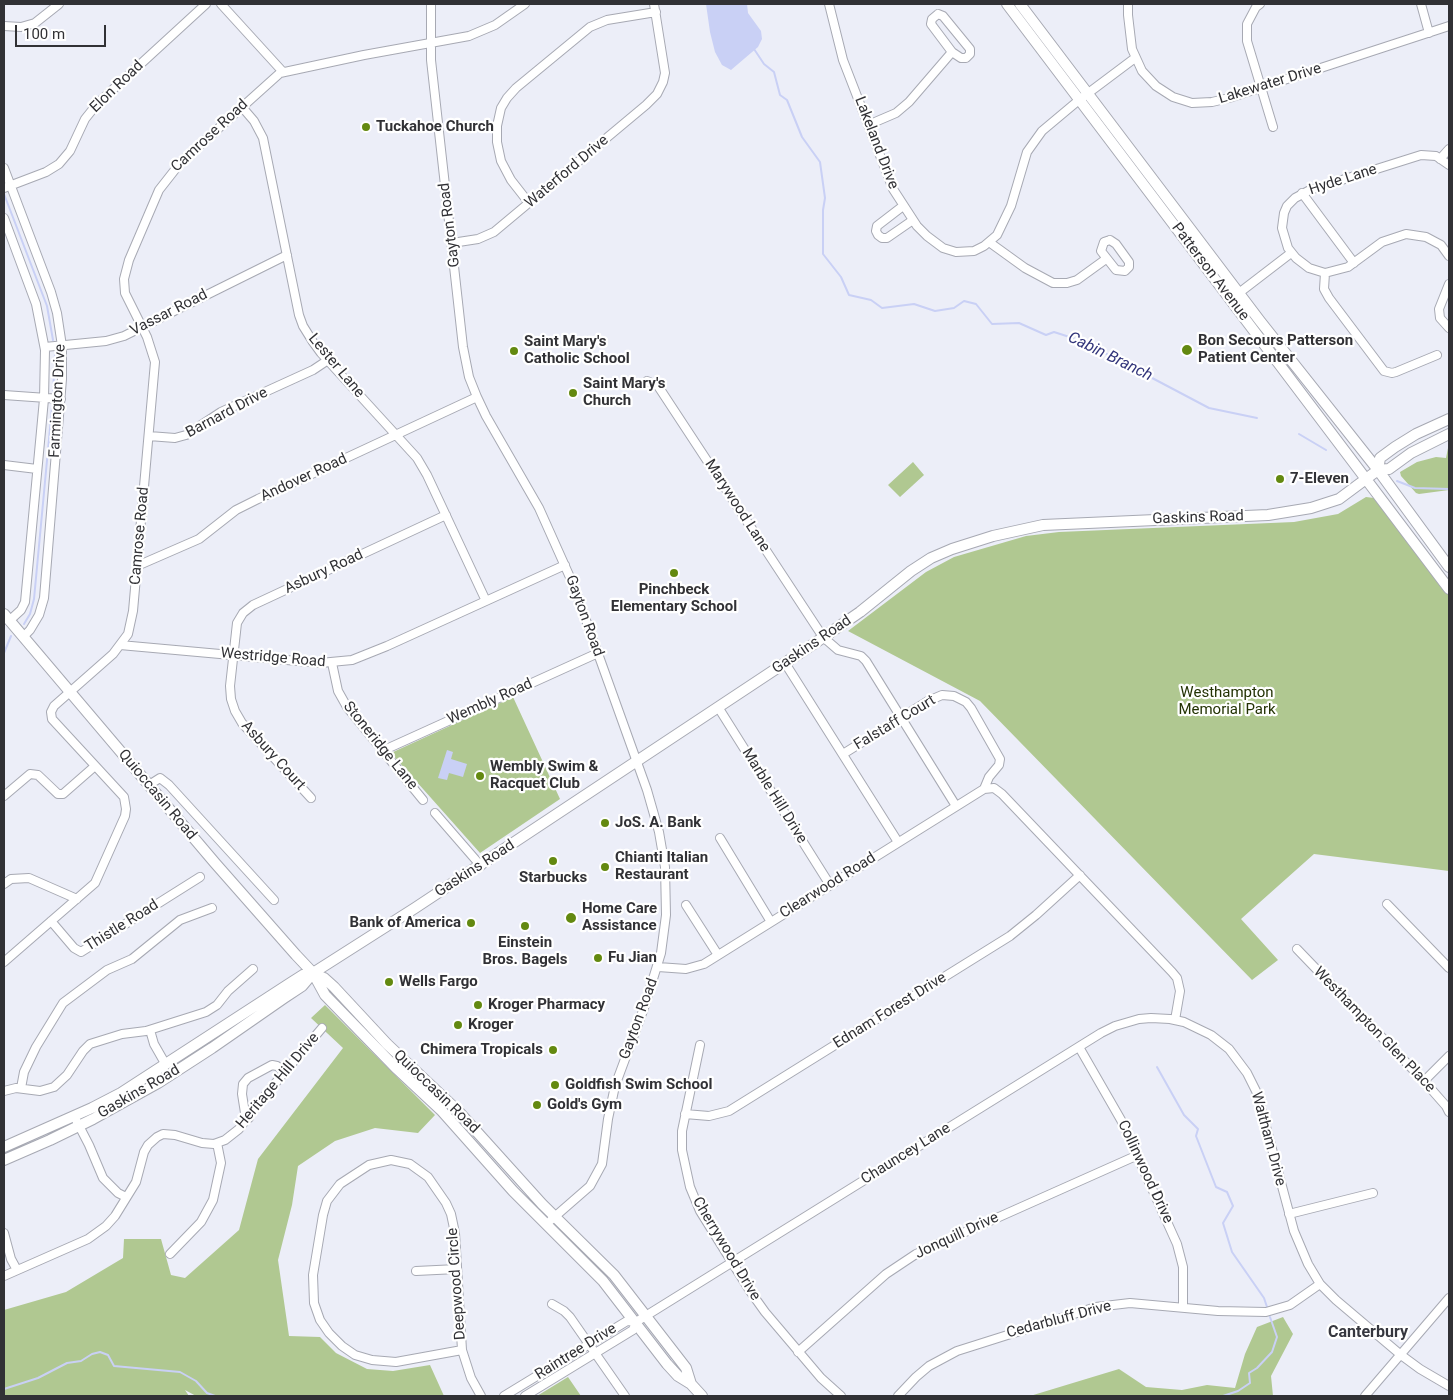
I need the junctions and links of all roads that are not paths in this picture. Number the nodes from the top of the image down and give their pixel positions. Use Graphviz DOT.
graph roads {
  1 [pos="59,4"];
  2 [pos="206,4"];
  3 [pos="221,4"];
  4 [pos="431,4"];
  5 [pos="525,4"];
  6 [pos="829,4"];
  7 [pos="1007,4"];
  8 [pos="1020,4"];
  9 [pos="1128,4"];
  10 [pos="1260,4"];
  11 [pos="1421,4"];
  12 [pos="655,8"];
  13 [pos="4,26"];
  14 [pos="1449,26"];
  15 [pos="1429,33"];
  16 [pos="430,43"];
  17 [pos="952,52"];
  18 [pos="1136,58"];
  19 [pos="283,72"];
  20 [pos="1261,87"];
  21 [pos="1084,96"];
  22 [pos="242,107"];
  23 [pos="868,125"];
  24 [pos="1273,127"];
  25 [pos="1449,149"];
  26 [pos="1440,159"];
  27 [pos="1449,165"];
  28 [pos="4,168"];
  29 [pos="7,187"];
  30 [pos="1302,193"];
  31 [pos="530,203"];
  32 [pos="903,206"];
  33 [pos="4,218"];
  34 [pos="912,220"];
  35 [pos="452,242"];
  36 [pos="990,242"];
  37 [pos="1291,253"];
  38 [pos="287,255"];
  39 [pos="1449,256"];
  40 [pos="1106,259"];
  41 [pos="1354,263"];
  42 [pos="1324,273"];
  43 [pos="1449,284"];
  44 [pos="1234,296"];
  45 [pos="142,327"];
  46 [pos="1449,328"];
  47 [pos="62,346"];
  48 [pos="45,347"];
  49 [pos="1437,356"];
  50 [pos="328,360"];
  51 [pos="647,381"];
  52 [pos="4,395"];
  53 [pos="476,398"];
  54 [pos="44,399"];
  55 [pos="61,399"];
  56 [pos="1449,419"];
  57 [pos="1449,434"];
  58 [pos="397,435"];
  59 [pos="149,436"];
  60 [pos="4,465"];
  61 [pos="37,469"];
  62 [pos="1378,470"];
  63 [pos="1366,479"];
  64 [pos="446,516"];
  65 [pos="565,565"];
  66 [pos="137,566"];
  67 [pos="1449,567"];
  68 [pos="1449,589"];
  69 [pos="486,601"];
  70 [pos="6,618"];
  71 [pos="823,637"];
  72 [pos="23,638"];
  73 [pos="120,645"];
  74 [pos="598,653"];
  75 [pos="233,655"];
  76 [pos="332,663"];
  77 [pos="785,663"];
  78 [pos="70,693"];
  79 [pos="718,707"];
  80 [pos="901,718"];
  81 [pos="382,751"];
  82 [pos="843,754"];
  83 [pos="636,761"];
  84 [pos="96,766"];
  85 [pos="149,785"];
  86 [pos="984,789"];
  87 [pos="4,796"];
  88 [pos="311,798"];
  89 [pos="423,800"];
  90 [pos="956,806"];
  91 [pos="436,813"];
  92 [pos="720,838"];
  93 [pos="898,842"];
  94 [pos="481,866"];
  95 [pos="1080,875"];
  96 [pos="200,878"];
  97 [pos="4,884"];
  98 [pos="830,885"];
  99 [pos="77,899"];
  100 [pos="274,900"];
  101 [pos="1387,904"];
  102 [pos="686,905"];
  103 [pos="212,908"];
  104 [pos="51,921"];
  105 [pos="771,922"];
  106 [pos="1298,950"];
  107 [pos="718,955"];
  108 [pos="4,962"];
  109 [pos="658,968"];
  110 [pos="1449,968"];
  111 [pos="253,969"];
  112 [pos="313,973"];
  113 [pos="1175,1020"];
  114 [pos="322,1028"];
  115 [pos="150,1030"];
  116 [pos="700,1044"];
  117 [pos="1079,1047"];
  118 [pos="1449,1056"];
  119 [pos="166,1065"];
  120 [pos="286,1072"];
  121 [pos="1424,1081"];
  122 [pos="21,1088"];
  123 [pos="4,1091"];
  124 [pos="1449,1112"];
  125 [pos="686,1114"];
  126 [pos="249,1118"];
  127 [pos="77,1121"];
  128 [pos="217,1143"];
  129 [pos="4,1147"];
  130 [pos="1138,1155"];
  131 [pos="4,1160"];
  132 [pos="1373,1193"];
  133 [pos="126,1197"];
  134 [pos="1289,1214"];
  135 [pos="555,1217"];
  136 [pos="546,1224"];
  137 [pos="4,1233"];
  138 [pos="170,1254"];
  139 [pos="732,1262"];
  140 [pos="457,1269"];
  141 [pos="17,1270"];
  142 [pos="416,1271"];
  143 [pos="4,1276"];
  144 [pos="1320,1284"];
  145 [pos="1449,1298"];
  146 [pos="552,1304"];
  147 [pos="1183,1307"];
  148 [pos="646,1315"];
  149 [pos="636,1322"];
  150 [pos="588,1344"];
  151 [pos="462,1350"];
  152 [pos="798,1352"];
  153 [pos="595,1353"];
  154 [pos="1401,1355"];
  155 [pos="691,1384"];
  156 [pos="1449,1386"];
  157 [pos="481,1396"];
  158 [pos="504,1396"];
  159 [pos="525,1396"];
  160 [pos="625,1396"];
  161 [pos="702,1396"];
  162 [pos="841,1396"];
  163 [pos="898,1396"];
  164 [pos="1365,1396"];
  1 -- 13 [label="street"];
  2 -- 29 [label="street, Elon Road"];
  3 -- 19 [label="street"];
  4 -- 16 [label="street, Gayton Road"];
  5 -- 16 [label="street, Camrose Road"];
  6 -- 23 [label="street, Lakeland Drive"];
  7 -- 21 [label="main road, Patterson Avenue"];
  8 -- 21 [label="main road, Patterson Avenue"];
  9 -- 18 [label="street, Lakewater Drive"];
  10 -- 20 [label="street"];
  11 -- 15 [label="street"];
  12 -- 31 [label="street, Waterford Drive"];
  12 -- 31 [label="street"];
  14 -- 15 [label="street, Lakewater Drive"];
  15 -- 20 [label="street, Lakewater Drive"];
  16 -- 19 [label="street, Camrose Road"];
  16 -- 35 [label="street, Gayton Road"];
  17 -- 17 [label="street"];
  17 -- 23 [label="street"];
  18 -- 20 [label="street, Lakewater Drive"];
  18 -- 21 [label="street"];
  19 -- 22 [label="street, Camrose Road"];
  20 -- 24 [label="street"];
  21 -- 36 [label="street"];
  21 -- 44 [label="main road, Patterson Avenue"];
  22 -- 38 [label="street, Lester Lane"];
  22 -- 45 [label="street, Camrose Road"];
  23 -- 32 [label="street, Lakeland Drive"];
  25 -- 26 [label="street"];
  26 -- 27 [label="street, Hyde Lane"];
  26 -- 30 [label="street, Hyde Lane"];
  28 -- 29 [label="street, Farmington Drive"];
  29 -- 47 [label="street, Farmington Drive"];
  30 -- 37 [label="street, Hyde Lane"];
  30 -- 41 [label="street"];
  31 -- 35 [label="street, Waterford Drive"];
  32 -- 34 [label="street, Lakeland Drive"];
  32 -- 34 [label="street"];
  33 -- 48 [label="street, Farmington Drive"];
  34 -- 36 [label="street, Lakeland Drive"];
  35 -- 53 [label="street, Gayton Road"];
  36 -- 40 [label="street"];
  37 -- 42 [label="street"];
  37 -- 44 [label="street"];
  38 -- 45 [label="street, Vassar Road"];
  38 -- 50 [label="street, Lester Lane"];
  39 -- 41 [label="street"];
  41 -- 42 [label="street"];
  42 -- 49 [label="street"];
  43 -- 46 [label="street"];
  44 -- 62 [label="main road, Patterson Avenue"];
  44 -- 63 [label="main road, Patterson Avenue"];
  45 -- 47 [label="street, Vassar Road"];
  45 -- 59 [label="street, Camrose Road"];
  47 -- 48 [label="street, Vassar Road"];
  47 -- 55 [label="street, Farmington Drive"];
  48 -- 54 [label="street, Farmington Drive"];
  50 -- 58 [label="street, Lester Lane"];
  50 -- 59 [label="street, Barnard Drive"];
  51 -- 71 [label="street, Marywood Lane"];
  52 -- 54 [label="street"];
  53 -- 58 [label="street, Andover Road"];
  53 -- 65 [label="street, Gayton Road"];
  54 -- 55 [label="street"];
  54 -- 61 [label="street, Farmington Drive"];
  55 -- 72 [label="street, Farmington Drive"];
  56 -- 62 [label="main road"];
  57 -- 62 [label="main road"];
  58 -- 64 [label="street, Lester Lane"];
  58 -- 66 [label="street, Andover Road"];
  59 -- 66 [label="street, Camrose Road"];
  60 -- 61 [label="street"];
  61 -- 70 [label="street, Farmington Drive"];
  62 -- 63 [label="main road, Gaskins Road"];
  62 -- 67 [label="main road, Patterson Avenue"];
  63 -- 68 [label="main road, Patterson Avenue"];
  63 -- 71 [label="main road, Gaskins Road"];
  64 -- 69 [label="street, Lester Lane"];
  64 -- 75 [label="street, Asbury Road"];
  65 -- 69 [label="street, Westridge Road"];
  65 -- 74 [label="street, Gayton Road"];
  66 -- 73 [label="street, Camrose Road"];
  69 -- 76 [label="street, Westridge Road"];
  70 -- 72 [label="main road, Quioccasin Road"];
  71 -- 77 [label="main road, Gaskins Road"];
  71 -- 80 [label="street"];
  72 -- 78 [label="main road, Quioccasin Road"];
  73 -- 75 [label="street, Westridge Road"];
  73 -- 78 [label="street"];
  74 -- 81 [label="street, Wembly Road"];
  74 -- 83 [label="street, Gayton Road"];
  75 -- 76 [label="street, Westridge Road"];
  75 -- 88 [label="street, Asbury Court"];
  76 -- 81 [label="street, Stoneridge Lane"];
  77 -- 79 [label="main road, Gaskins Road"];
  77 -- 82 [label="street"];
  78 -- 84 [label="street"];
  78 -- 85 [label="main road, Quioccasin Road"];
  79 -- 83 [label="main road, Gaskins Road"];
  79 -- 98 [label="street, Marble Hill Drive"];
  80 -- 82 [label="street, Falstaff Court"];
  80 -- 86 [label="street, Falstaff Court"];
  80 -- 90 [label="street"];
  81 -- 89 [label="street, Stoneridge Lane"];
  82 -- 93 [label="street"];
  83 -- 94 [label="main road, Gaskins Road"];
  83 -- 109 [label="street, Gayton Road"];
  84 -- 87 [label="street"];
  84 -- 99 [label="street"];
  85 -- 100 [label="street"];
  85 -- 112 [label="main road, Quioccasin Road"];
  86 -- 90 [label="street, Clearwood Road"];
  86 -- 95 [label="street, Clearwood Road"];
  90 -- 93 [label="street, Clearwood Road"];
  91 -- 94 [label="street"];
  92 -- 105 [label="street"];
  93 -- 98 [label="street, Clearwood Road"];
  94 -- 112 [label="main road, Gaskins Road"];
  95 -- 113 [label="street"];
  95 -- 125 [label="street, Ednam Forest Drive"];
  96 -- 104 [label="street, Thistle Road"];
  97 -- 99 [label="street"];
  98 -- 105 [label="street, Clearwood Road"];
  99 -- 104 [label="street"];
  101 -- 110 [label="street"];
  102 -- 107 [label="street"];
  103 -- 122 [label="street"];
  104 -- 108 [label="street"];
  105 -- 107 [label="street, Clearwood Road"];
  106 -- 121 [label="street, Westhampton Glen Place"];
  107 -- 109 [label="street, Clearwood Road"];
  109 -- 135 [label="street, Gayton Road"];
  111 -- 115 [label="street"];
  112 -- 119 [label="main road, Gaskins Road"];
  112 -- 127 [label="main road, Gaskins Road"];
  112 -- 135 [label="main road, Quioccasin Road"];
  112 -- 136 [label="main road, Quioccasin Road"];
  113 -- 117 [label="street, Chauncey Lane"];
  113 -- 134 [label="street, Waltham Drive"];
  114 -- 120 [label="street, Heritage Hill Drive"];
  115 -- 119 [label="street"];
  115 -- 122 [label="street"];
  116 -- 125 [label="street, Cherrywood Drive"];
  117 -- 130 [label="street, Collinwood Drive"];
  117 -- 139 [label="street, Chauncey Lane"];
  118 -- 121 [label="street"];
  119 -- 127 [label="main road, Gaskins Road"];
  120 -- 126 [label="street, Heritage Hill Drive"];
  120 -- 126 [label="street"];
  121 -- 124 [label="street, Westhampton Glen Place"];
  122 -- 123 [label="street"];
  125 -- 139 [label="street, Cherrywood Drive"];
  126 -- 128 [label="street, Heritage Hill Drive"];
  127 -- 129 [label="main road, Gaskins Road"];
  127 -- 131 [label="main road, Gaskins Road"];
  127 -- 133 [label="street"];
  128 -- 133 [label="street"];
  128 -- 138 [label="street"];
  130 -- 147 [label="street, Collinwood Drive"];
  130 -- 152 [label="street, Jonquill Drive"];
  132 -- 134 [label="street"];
  133 -- 141 [label="street"];
  134 -- 144 [label="street, Waltham Drive"];
  135 -- 136 [label="street, Gayton Road"];
  135 -- 148 [label="main road"];
  136 -- 149 [label="main road"];
  137 -- 141 [label="street"];
  139 -- 148 [label="street, Chauncey Lane"];
  139 -- 152 [label="street, Cherrywood Drive"];
  140 -- 142 [label="street"];
  140 -- 151 [label="street, Deepwood Circle"];
  140 -- 151 [label="street, Deepwood Circle"];
  141 -- 143 [label="street"];
  144 -- 147 [label="street, Cedarbluff Drive"];
  144 -- 154 [label="street, Waltham Drive"];
  145 -- 154 [label="street"];
  146 -- 150 [label="street"];
  147 -- 163 [label="street, Cedarbluff Drive"];
  148 -- 149 [label="street, Chauncey Lane"];
  148 -- 155 [label="main road"];
  149 -- 150 [label="street, Raintree Drive"];
  149 -- 153 [label="street, Raintree Drive"];
  149 -- 155 [label="main road"];
  150 -- 153 [label="street"];
  150 -- 158 [label="street, Raintree Drive"];
  151 -- 157 [label="street, Deepwood Circle"];
  152 -- 162 [label="street, Cherrywood Drive"];
  153 -- 159 [label="street, Raintree Drive"];
  153 -- 160 [label="street"];
  154 -- 156 [label="street, Waltham Drive"];
  154 -- 164 [label="street"];
  155 -- 161 [label="main road"];
}
